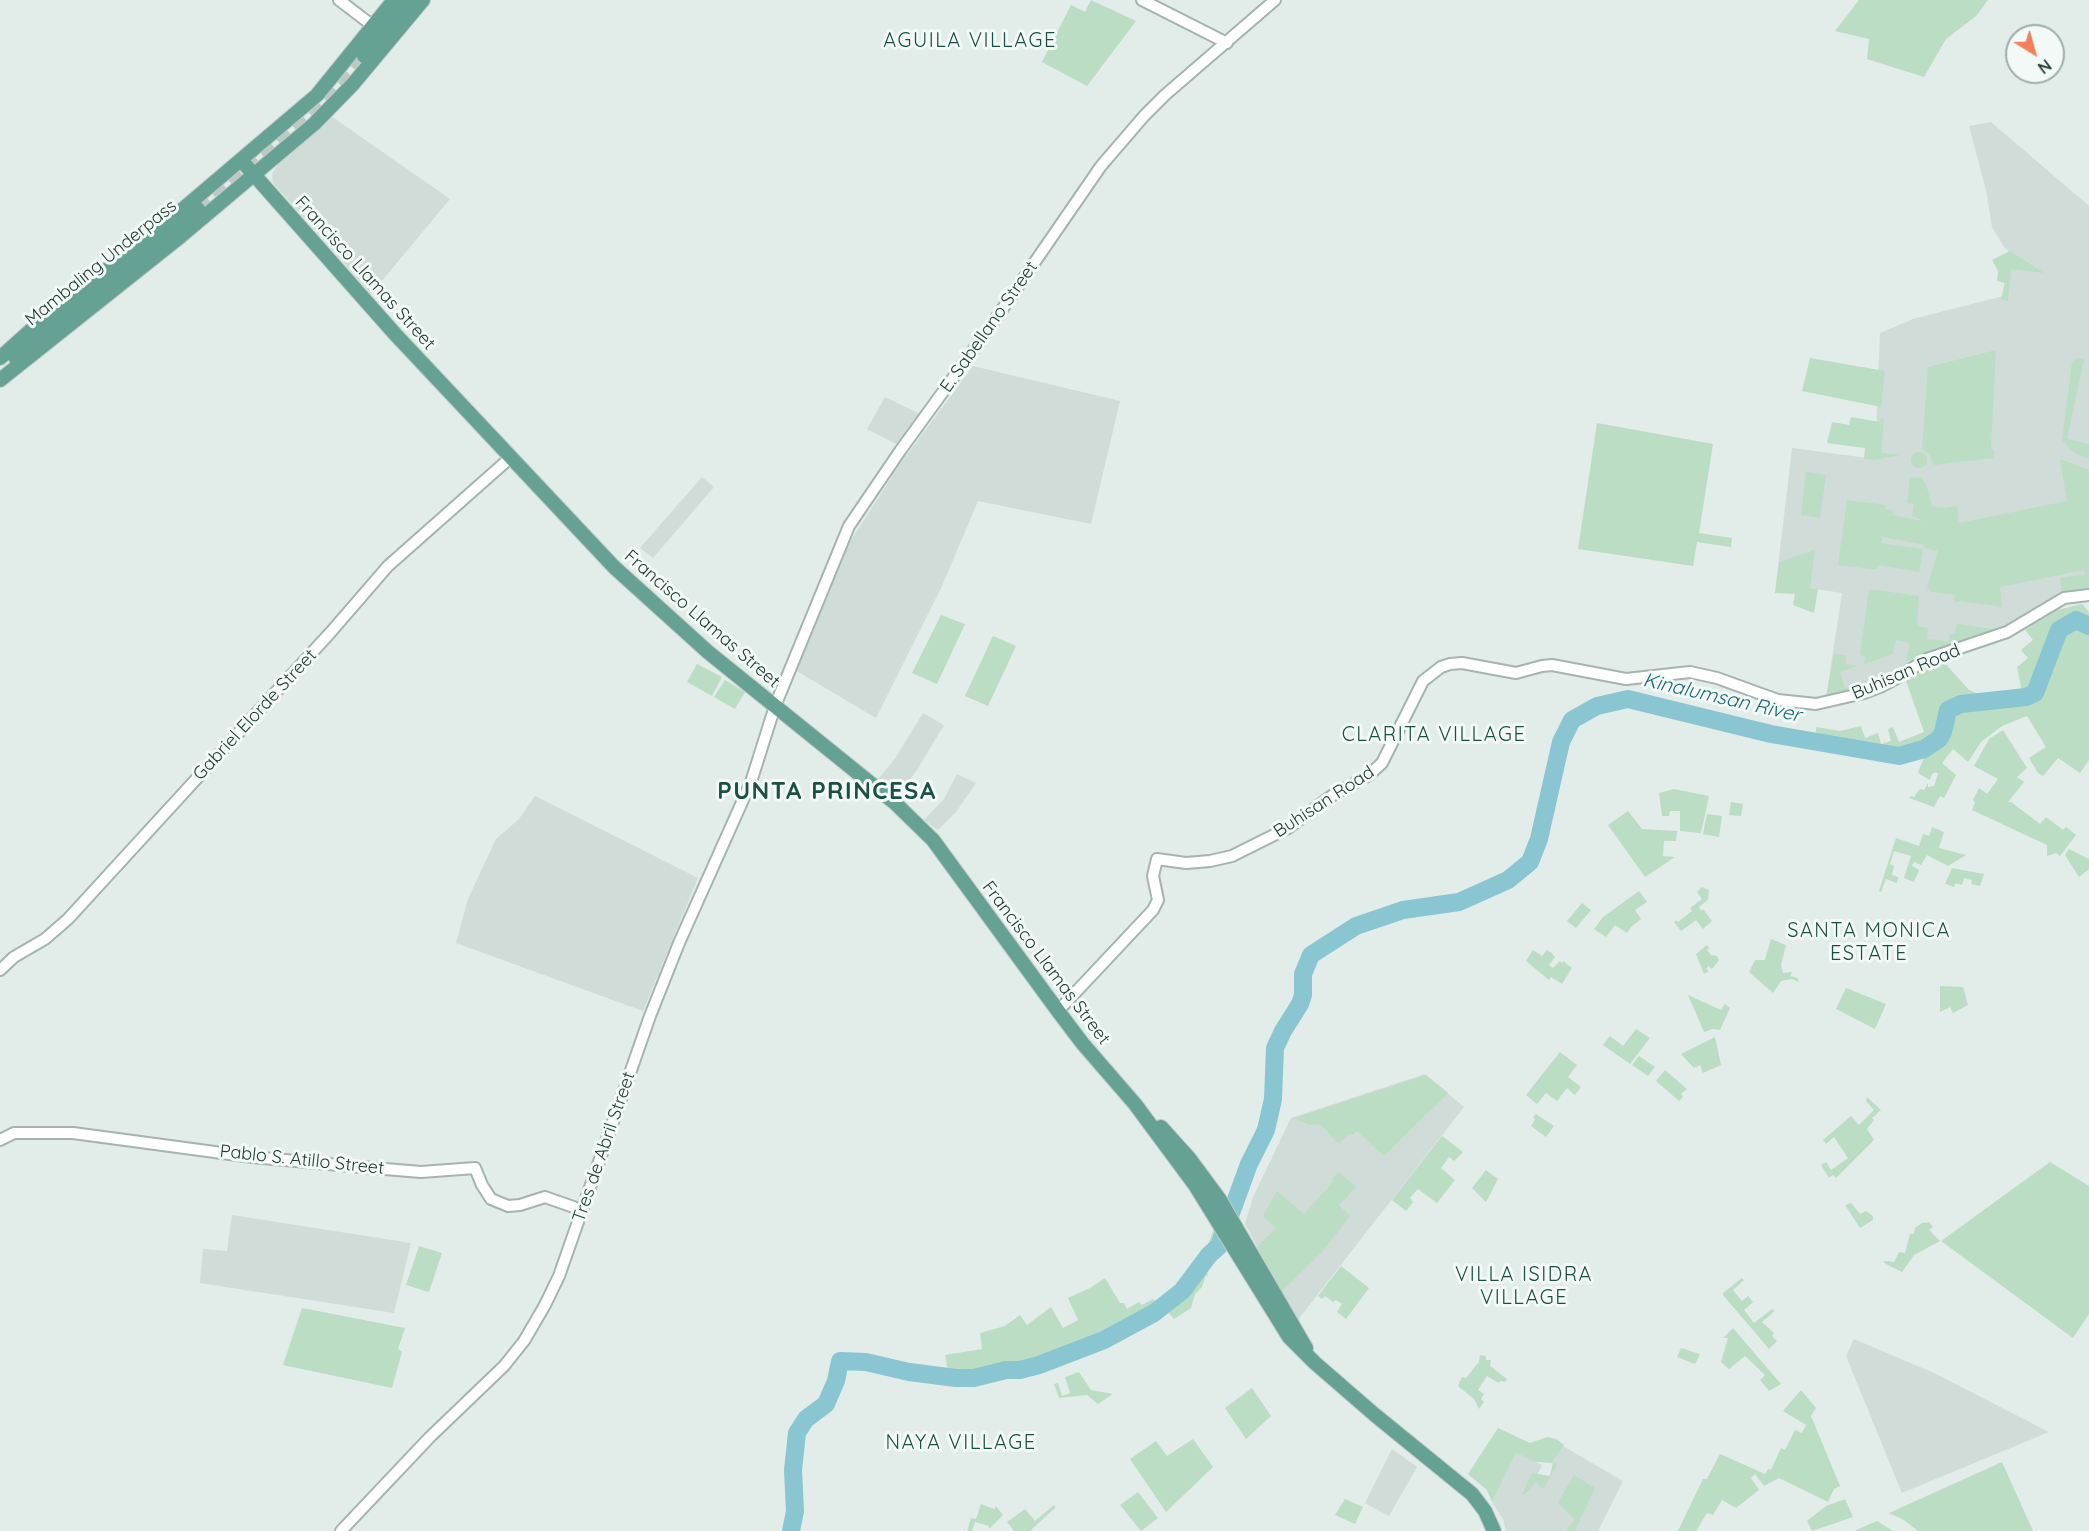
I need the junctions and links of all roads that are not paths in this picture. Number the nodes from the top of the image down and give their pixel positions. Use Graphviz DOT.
graph roads {
  1 [pos="339,0"];
  2 [pos="394,0"];
  3 [pos="408,0"];
  4 [pos="423,0"];
  5 [pos="1142,0"];
  6 [pos="1275,0"];
  7 [pos="373,27"];
  8 [pos="1227,43"];
  9 [pos="364,56"];
  10 [pos="241,160"];
  11 [pos="254,176"];
  12 [pos="198,209"];
  13 [pos="0,358"];
  14 [pos="0,370"];
  15 [pos="0,380"];
  16 [pos="510,458"];
  17 [pos="2089,595"];
  18 [pos="775,706"];
  19 [pos="0,970"];
  20 [pos="1058,1011"];
  21 [pos="0,1140"];
  22 [pos="1215,1203"];
  23 [pos="582,1210"];
  24 [pos="1315,1363"];
  25 [pos="341,1531"];
  26 [pos="1494,1531"];
  1 -- 7 [label="street"];
  2 -- 7 [label="main road"];
  3 -- 9 [label="main road"];
  4 -- 11 [label="main road"];
  5 -- 8 [label="street"];
  6 -- 8 [label="street, E. Sabellano Street"];
  7 -- 10 [label="main road"];
  8 -- 18 [label="street, E. Sabellano Street"];
  10 -- 11 [label="main road, Francisco Llamas Street"];
  10 -- 13 [label="main road"];
  11 -- 15 [label="main road"];
  11 -- 16 [label="main road, Francisco Llamas Street"];
  12 -- 14 [label="main road, Mambaling Underpass"];
  16 -- 18 [label="main road, Francisco Llamas Street"];
  16 -- 19 [label="street, Gabriel Elorde Street"];
  17 -- 20 [label="street, Buhisan Road"];
  18 -- 20 [label="main road, Francisco Llamas Street"];
  18 -- 23 [label="street, Tres de Abril Street"];
  20 -- 22 [label="main road, Francisco Llamas Street"];
  21 -- 23 [label="street, Pablo S. Atillo Street"];
  22 -- 24 [label="main road, Francisco Llamas Street"];
  22 -- 24 [label="main road, Francisco Llamas Street"];
  23 -- 25 [label="street, Tres de Abril Street"];
  24 -- 26 [label="main road, Francisco Llamas Street"];
}
